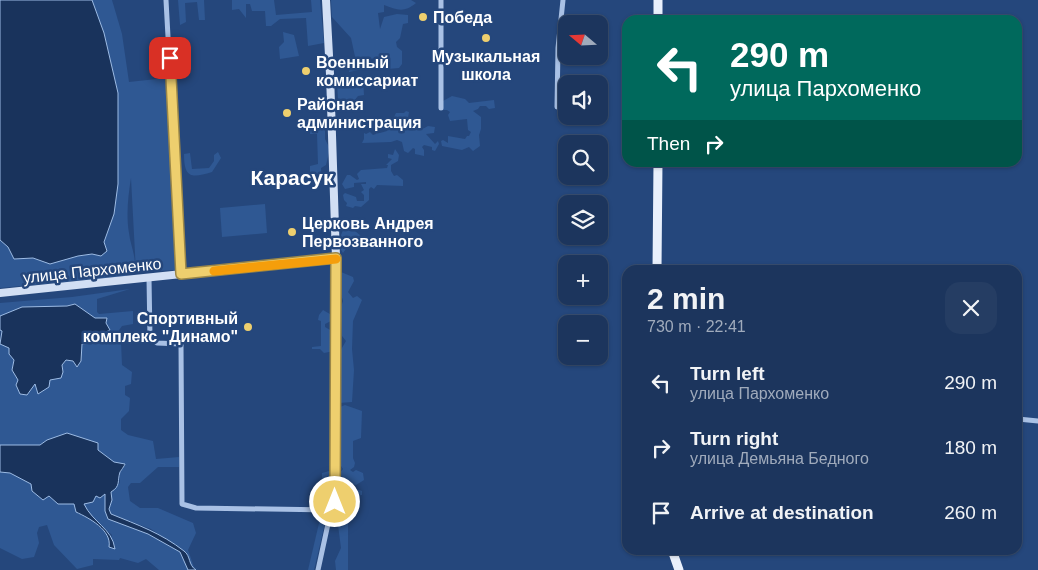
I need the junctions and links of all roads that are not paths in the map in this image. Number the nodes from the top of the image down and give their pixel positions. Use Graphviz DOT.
graph roads {
  1 [pos="166,0"];
  2 [pos="326,0"];
  3 [pos="441,0"];
  4 [pos="563,0"];
  5 [pos="658,0"];
  6 [pos="658,15"];
  7 [pos="557,107"];
  8 [pos="440,108"];
  9 [pos="658,167"];
  10 [pos="336,258"];
  11 [pos="657,265"];
  12 [pos="181,274"];
  13 [pos="149,278"];
  14 [pos="0,293"];
  15 [pos="1022,419"];
  16 [pos="1038,421"];
  17 [pos="331,510"];
  18 [pos="674,555"];
  19 [pos="318,570"];
  20 [pos="679,570"];
  1 -- 12 [label="street"];
  2 -- 10 [label="street"];
  3 -- 8 [label="street"];
  4 -- 7 [label="street"];
  5 -- 6 [label="main road"];
  9 -- 11 [label="main road"];
  10 -- 12 [label="street, улица Пархоменко"];
  10 -- 17 [label="street"];
  12 -- 13 [label="street, улица Пархоменко"];
  13 -- 14 [label="street, улица Пархоменко"];
  13 -- 17 [label="street"];
  15 -- 16 [label="street"];
  17 -- 19 [label="street"];
  18 -- 20 [label="main road"];
}
